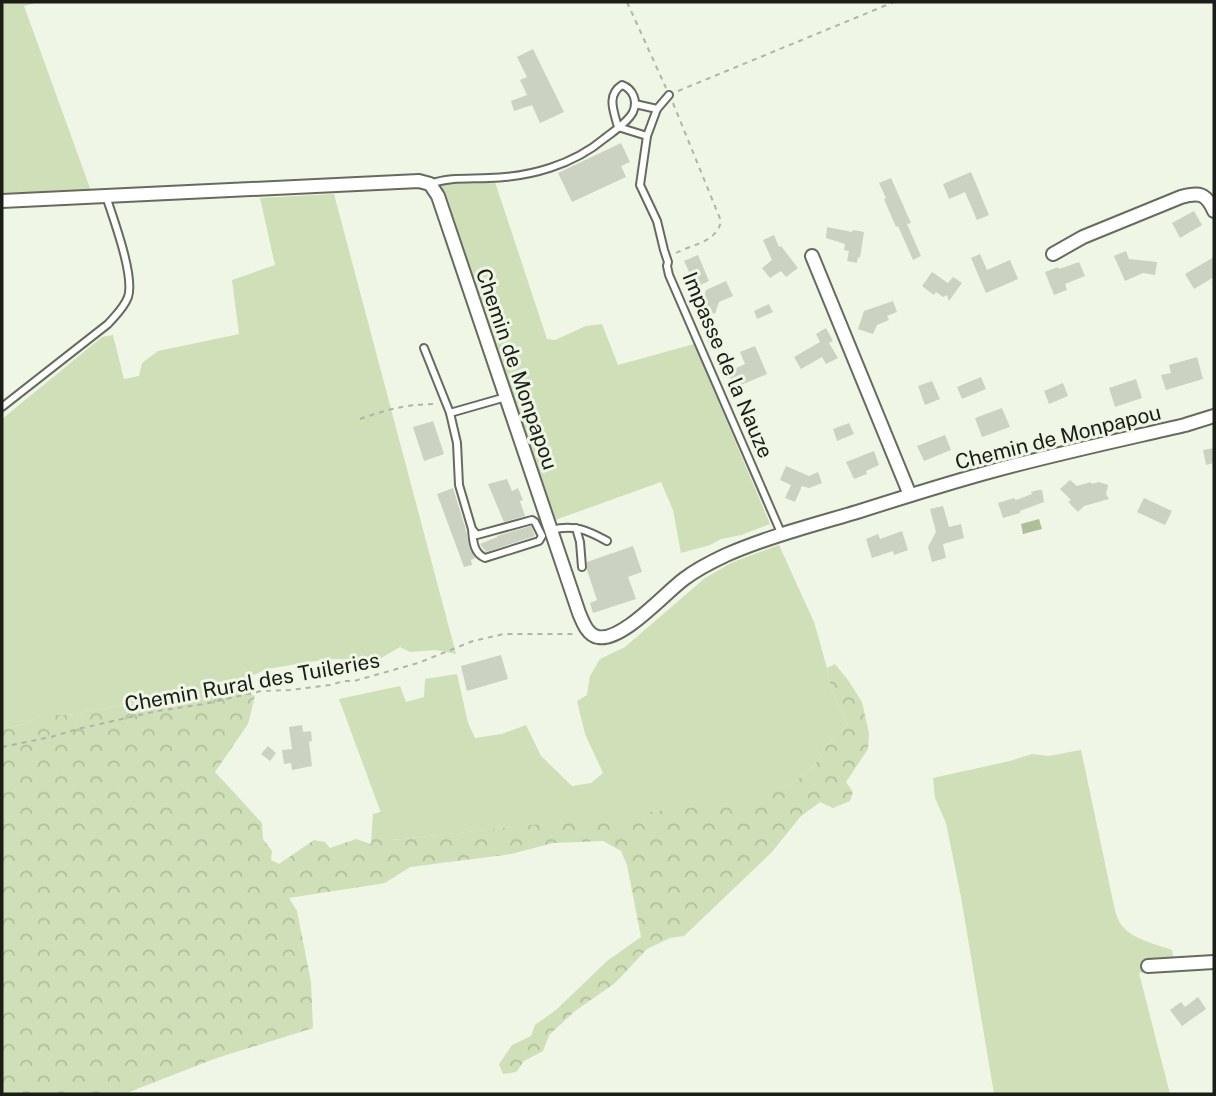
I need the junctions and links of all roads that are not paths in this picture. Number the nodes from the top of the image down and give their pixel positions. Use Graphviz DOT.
graph roads {
  1 [pos="669,94"];
  2 [pos="635,104"];
  3 [pos="657,109"];
  4 [pos="618,127"];
  5 [pos="647,136"];
  6 [pos="430,184"];
  7 [pos="106,196"];
  8 [pos="2,201"];
  9 [pos="1214,211"];
  10 [pos="1053,254"];
  11 [pos="812,256"];
  12 [pos="424,348"];
  13 [pos="506,397"];
  14 [pos="2,407"];
  15 [pos="450,413"];
  16 [pos="1214,416"];
  17 [pos="910,495"];
  18 [pos="576,528"];
  19 [pos="472,529"];
  20 [pos="551,530"];
  21 [pos="782,535"];
  22 [pos="607,541"];
  23 [pos="582,567"];
  24 [pos="1214,962"];
  25 [pos="1148,966"];
  1 -- 3 [label="lane"];
  2 -- 3 [label="lane"];
  2 -- 4 [label="lane"];
  2 -- 4 [label="lane"];
  3 -- 5 [label="lane"];
  4 -- 5 [label="lane"];
  4 -- 6 [label="lane"];
  5 -- 21 [label="lane, Impasse de la Nauze"];
  6 -- 7 [label="street"];
  6 -- 13 [label="street, Chemin de Monpapou"];
  7 -- 8 [label="street"];
  7 -- 14 [label="lane"];
  9 -- 10 [label="street"];
  11 -- 17 [label="street"];
  12 -- 15 [label="lane"];
  13 -- 15 [label="lane"];
  13 -- 20 [label="street, Chemin de Monpapou"];
  15 -- 19 [label="lane"];
  16 -- 17 [label="street, Chemin de Monpapou"];
  17 -- 21 [label="street, Chemin de Monpapou"];
  18 -- 20 [label="lane"];
  18 -- 22 [label="lane"];
  18 -- 23 [label="lane"];
  19 -- 19 [label="lane"];
  20 -- 21 [label="street, Chemin de Monpapou"];
  24 -- 25 [label="street"];
}
